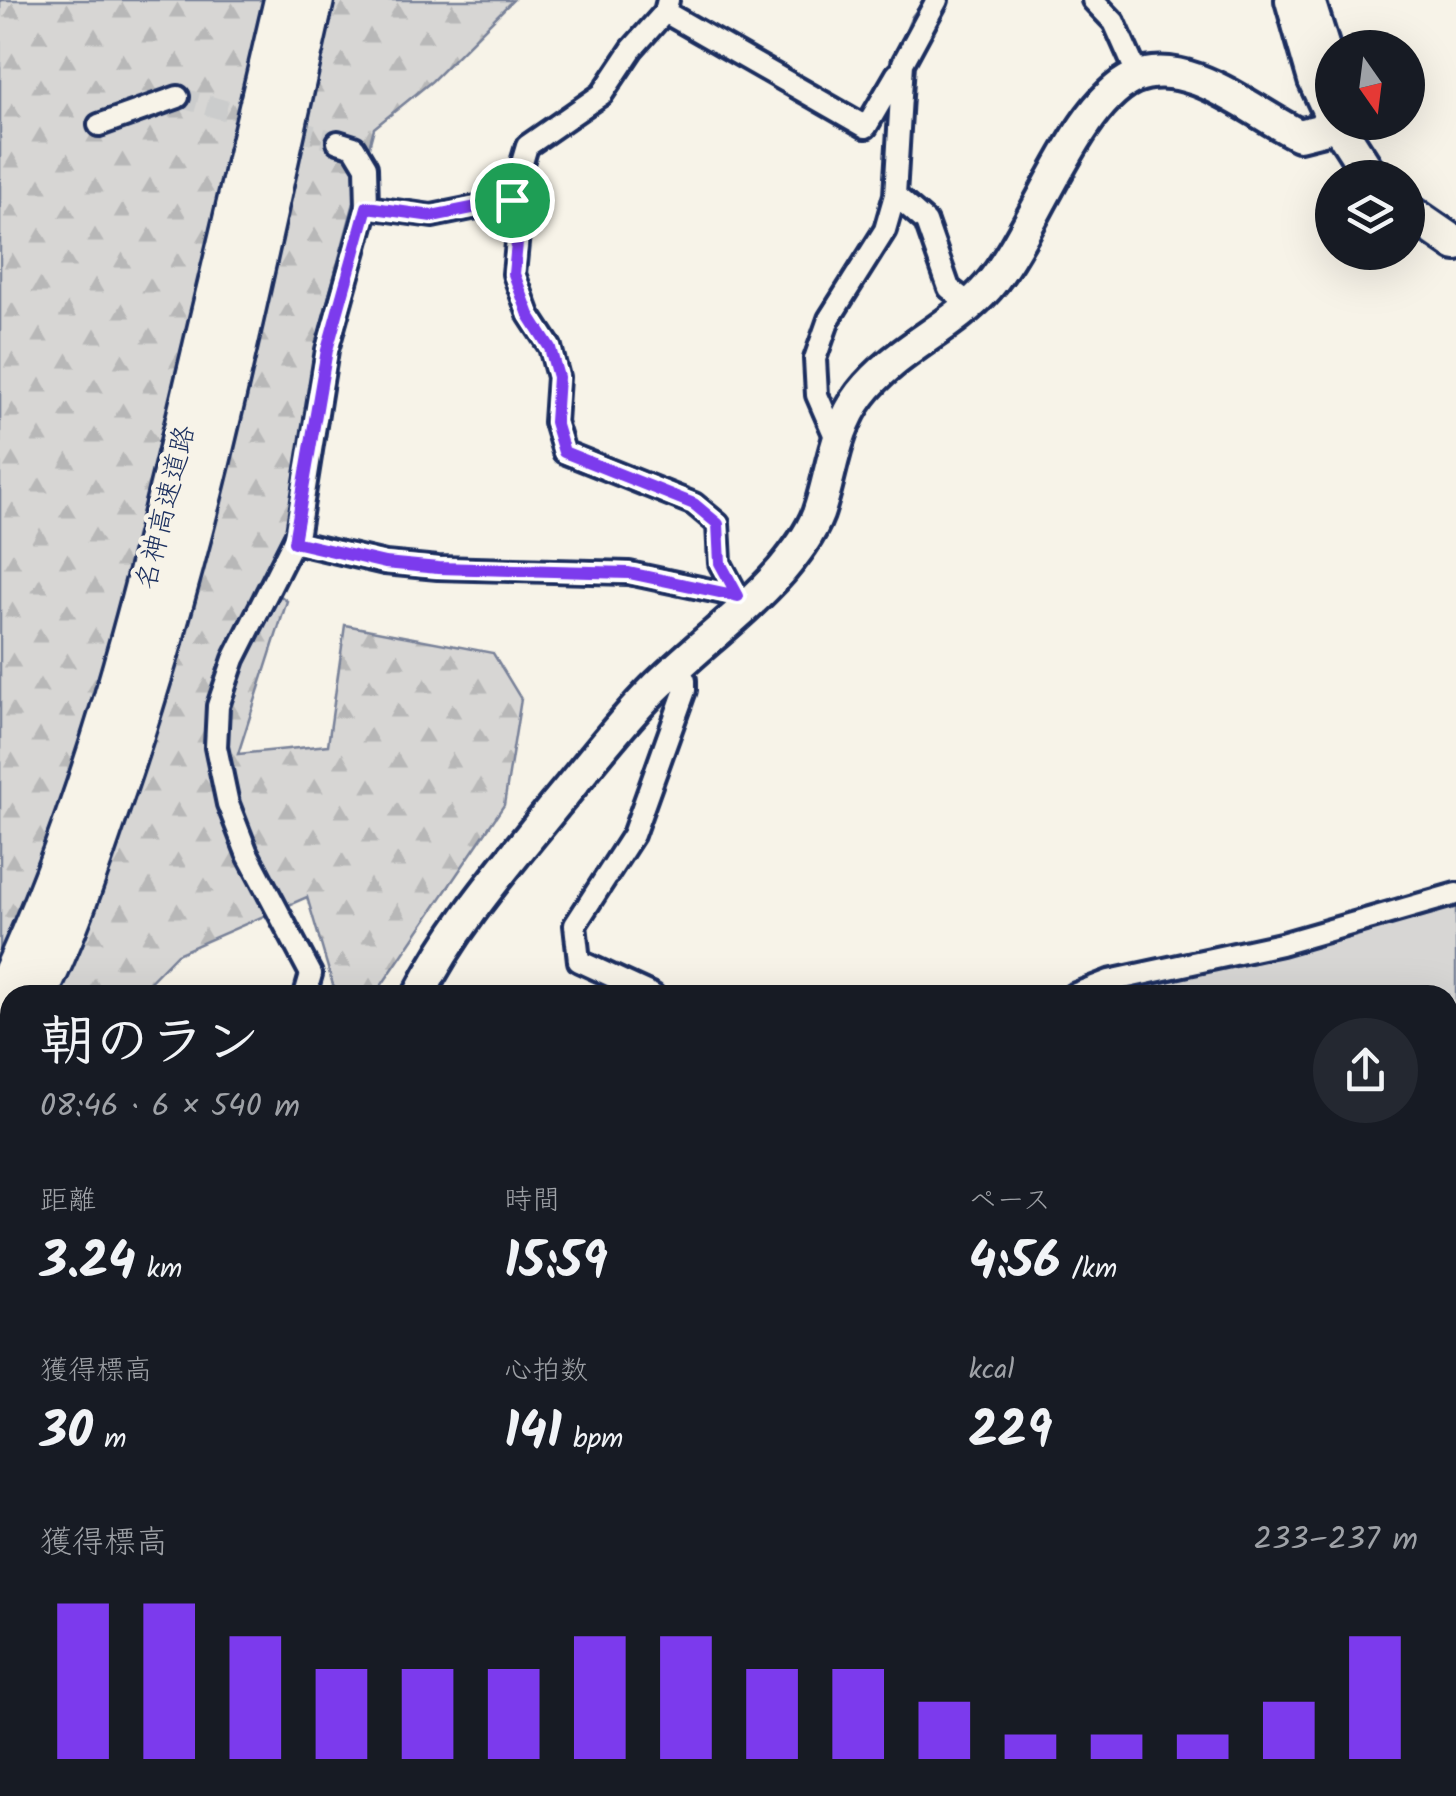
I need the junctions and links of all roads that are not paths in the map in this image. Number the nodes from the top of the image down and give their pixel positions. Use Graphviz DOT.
graph roads {
  1 [pos="284,0"];
  2 [pos="314,0"];
  3 [pos="937,0"];
  4 [pos="1093,0"];
  5 [pos="1292,0"];
  6 [pos="1314,0"];
  7 [pos="666,6"];
  8 [pos="1323,30"];
  9 [pos="903,63"];
  10 [pos="1315,75"];
  11 [pos="1138,76"];
  12 [pos="178,97"];
  13 [pos="99,125"];
  14 [pos="1315,131"];
  15 [pos="1300,134"];
  16 [pos="338,142"];
  17 [pos="1343,160"];
  18 [pos="895,195"];
  19 [pos="512,200"];
  20 [pos="367,207"];
  21 [pos="1425,223"];
  22 [pos="1456,244"];
  23 [pos="971,305"];
  24 [pos="837,441"];
  25 [pos="294,542"];
  26 [pos="745,598"];
  27 [pos="676,669"];
  28 [pos="1456,894"];
  29 [pos="7,985"];
  30 [pos="42,985"];
  31 [pos="307,985"];
  32 [pos="423,985"];
  33 [pos="631,985"];
  34 [pos="1099,985"];
  1 -- 29 [label="highway, 名神高速道路"];
  2 -- 30 [label="highway, 名神高速道路"];
  3 -- 9 [label="street"];
  4 -- 11 [label="street"];
  5 -- 10 [label="main road"];
  6 -- 8 [label="street"];
  7 -- 9 [label="street"];
  7 -- 19 [label="street"];
  9 -- 18 [label="street"];
  11 -- 15 [label="street"];
  11 -- 23 [label="street"];
  12 -- 13 [label="street"];
  14 -- 15 [label="street"];
  15 -- 17 [label="street"];
  16 -- 20 [label="street"];
  18 -- 23 [label="street"];
  18 -- 24 [label="street"];
  19 -- 20 [label="street"];
  19 -- 26 [label="street"];
  20 -- 25 [label="street"];
  21 -- 22 [label="main road"];
  23 -- 24 [label="street"];
  24 -- 26 [label="street"];
  25 -- 26 [label="street"];
  25 -- 31 [label="street"];
  26 -- 27 [label="street"];
  27 -- 32 [label="street"];
  27 -- 33 [label="street"];
  28 -- 34 [label="street"];
}
